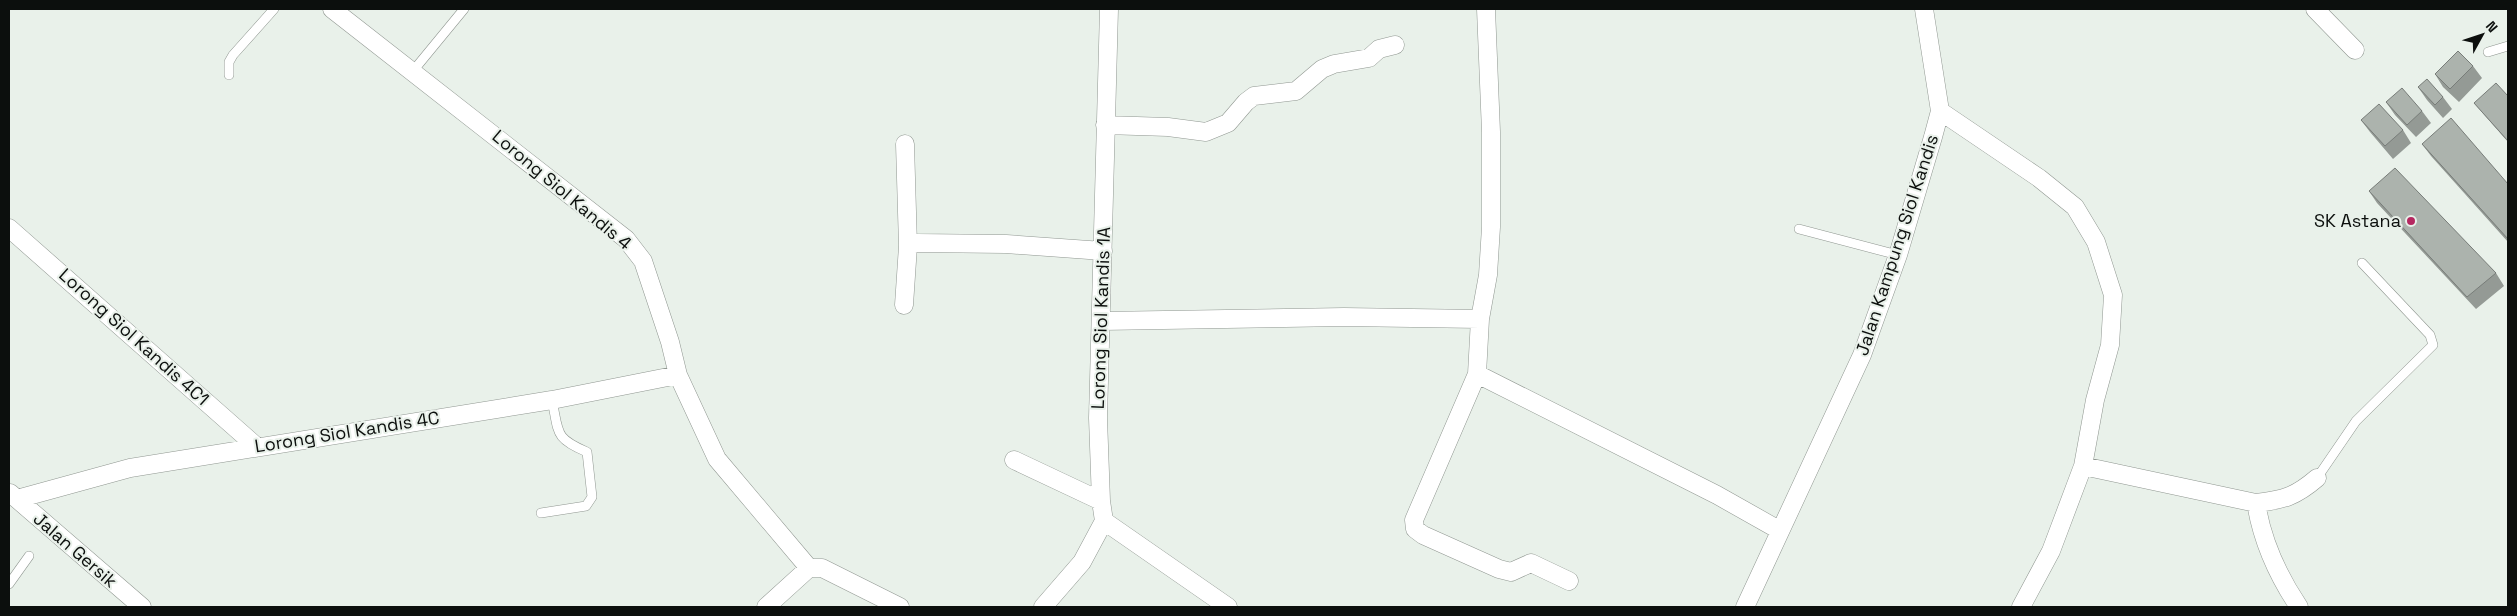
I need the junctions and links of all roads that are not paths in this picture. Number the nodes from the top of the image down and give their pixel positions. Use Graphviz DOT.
graph roads {
  1 [pos="274,9"];
  2 [pos="334,9"];
  3 [pos="464,9"];
  4 [pos="1109,9"];
  5 [pos="1486,9"];
  6 [pos="1924,9"];
  7 [pos="2315,9"];
  8 [pos="1395,45"];
  9 [pos="2508,46"];
  10 [pos="2355,50"];
  11 [pos="2488,52"];
  12 [pos="413,71"];
  13 [pos="229,75"];
  14 [pos="1940,111"];
  15 [pos="1105,125"];
  16 [pos="905,144"];
  17 [pos="9,228"];
  18 [pos="1799,229"];
  19 [pos="908,246"];
  20 [pos="1103,251"];
  21 [pos="1898,255"];
  22 [pos="2362,263"];
  23 [pos="904,305"];
  24 [pos="1480,320"];
  25 [pos="1102,321"];
  26 [pos="1477,374"];
  27 [pos="678,375"];
  28 [pos="552,400"];
  29 [pos="257,447"];
  30 [pos="1014,460"];
  31 [pos="2083,466"];
  32 [pos="2317,478"];
  33 [pos="13,495"];
  34 [pos="1101,501"];
  35 [pos="2256,503"];
  36 [pos="541,513"];
  37 [pos="1104,521"];
  38 [pos="1779,530"];
  39 [pos="30,556"];
  40 [pos="808,568"];
  41 [pos="1569,581"];
  42 [pos="9,584"];
  43 [pos="142,607"];
  44 [pos="766,607"];
  45 [pos="900,607"];
  46 [pos="1043,607"];
  47 [pos="1228,607"];
  48 [pos="1745,607"];
  49 [pos="2021,607"];
  50 [pos="2299,607"];
  1 -- 13 [label="lane"];
  2 -- 12 [label="street, Lorong Siol Kandis 4"];
  3 -- 12 [label="lane"];
  4 -- 15 [label="street, Lorong Siol Kandis 1A"];
  5 -- 24 [label="street"];
  6 -- 14 [label="street, Jalan Kampung Siol Kandis"];
  7 -- 10 [label="street"];
  8 -- 15 [label="street"];
  9 -- 11 [label="lane"];
  12 -- 27 [label="street, Lorong Siol Kandis 4"];
  14 -- 21 [label="street, Jalan Kampung Siol Kandis"];
  14 -- 31 [label="street"];
  15 -- 20 [label="street, Lorong Siol Kandis 1A"];
  16 -- 19 [label="street"];
  17 -- 29 [label="street, Lorong Siol Kandis 4C1"];
  18 -- 21 [label="lane"];
  19 -- 20 [label="street"];
  19 -- 23 [label="street"];
  20 -- 25 [label="street, Lorong Siol Kandis 1A"];
  21 -- 38 [label="street, Jalan Kampung Siol Kandis"];
  22 -- 32 [label="lane"];
  24 -- 25 [label="street"];
  24 -- 26 [label="street"];
  25 -- 34 [label="street, Lorong Siol Kandis 1A"];
  26 -- 38 [label="street"];
  26 -- 41 [label="street"];
  27 -- 28 [label="street, Lorong Siol Kandis 4C"];
  27 -- 40 [label="street, Lorong Siol Kandis 4"];
  28 -- 29 [label="street, Lorong Siol Kandis 4C"];
  28 -- 36 [label="lane"];
  29 -- 33 [label="street, Lorong Siol Kandis 4C"];
  30 -- 34 [label="street"];
  31 -- 35 [label="street"];
  31 -- 49 [label="street"];
  32 -- 35 [label="street"];
  33 -- 43 [label="street, Jalan Gersik"];
  34 -- 37 [label="street, Lorong Siol Kandis 1A"];
  35 -- 50 [label="street"];
  37 -- 46 [label="street"];
  37 -- 47 [label="street"];
  38 -- 48 [label="street, Jalan Kampung Siol Kandis"];
  39 -- 42 [label="lane"];
  40 -- 44 [label="street"];
  40 -- 45 [label="street"];
}
